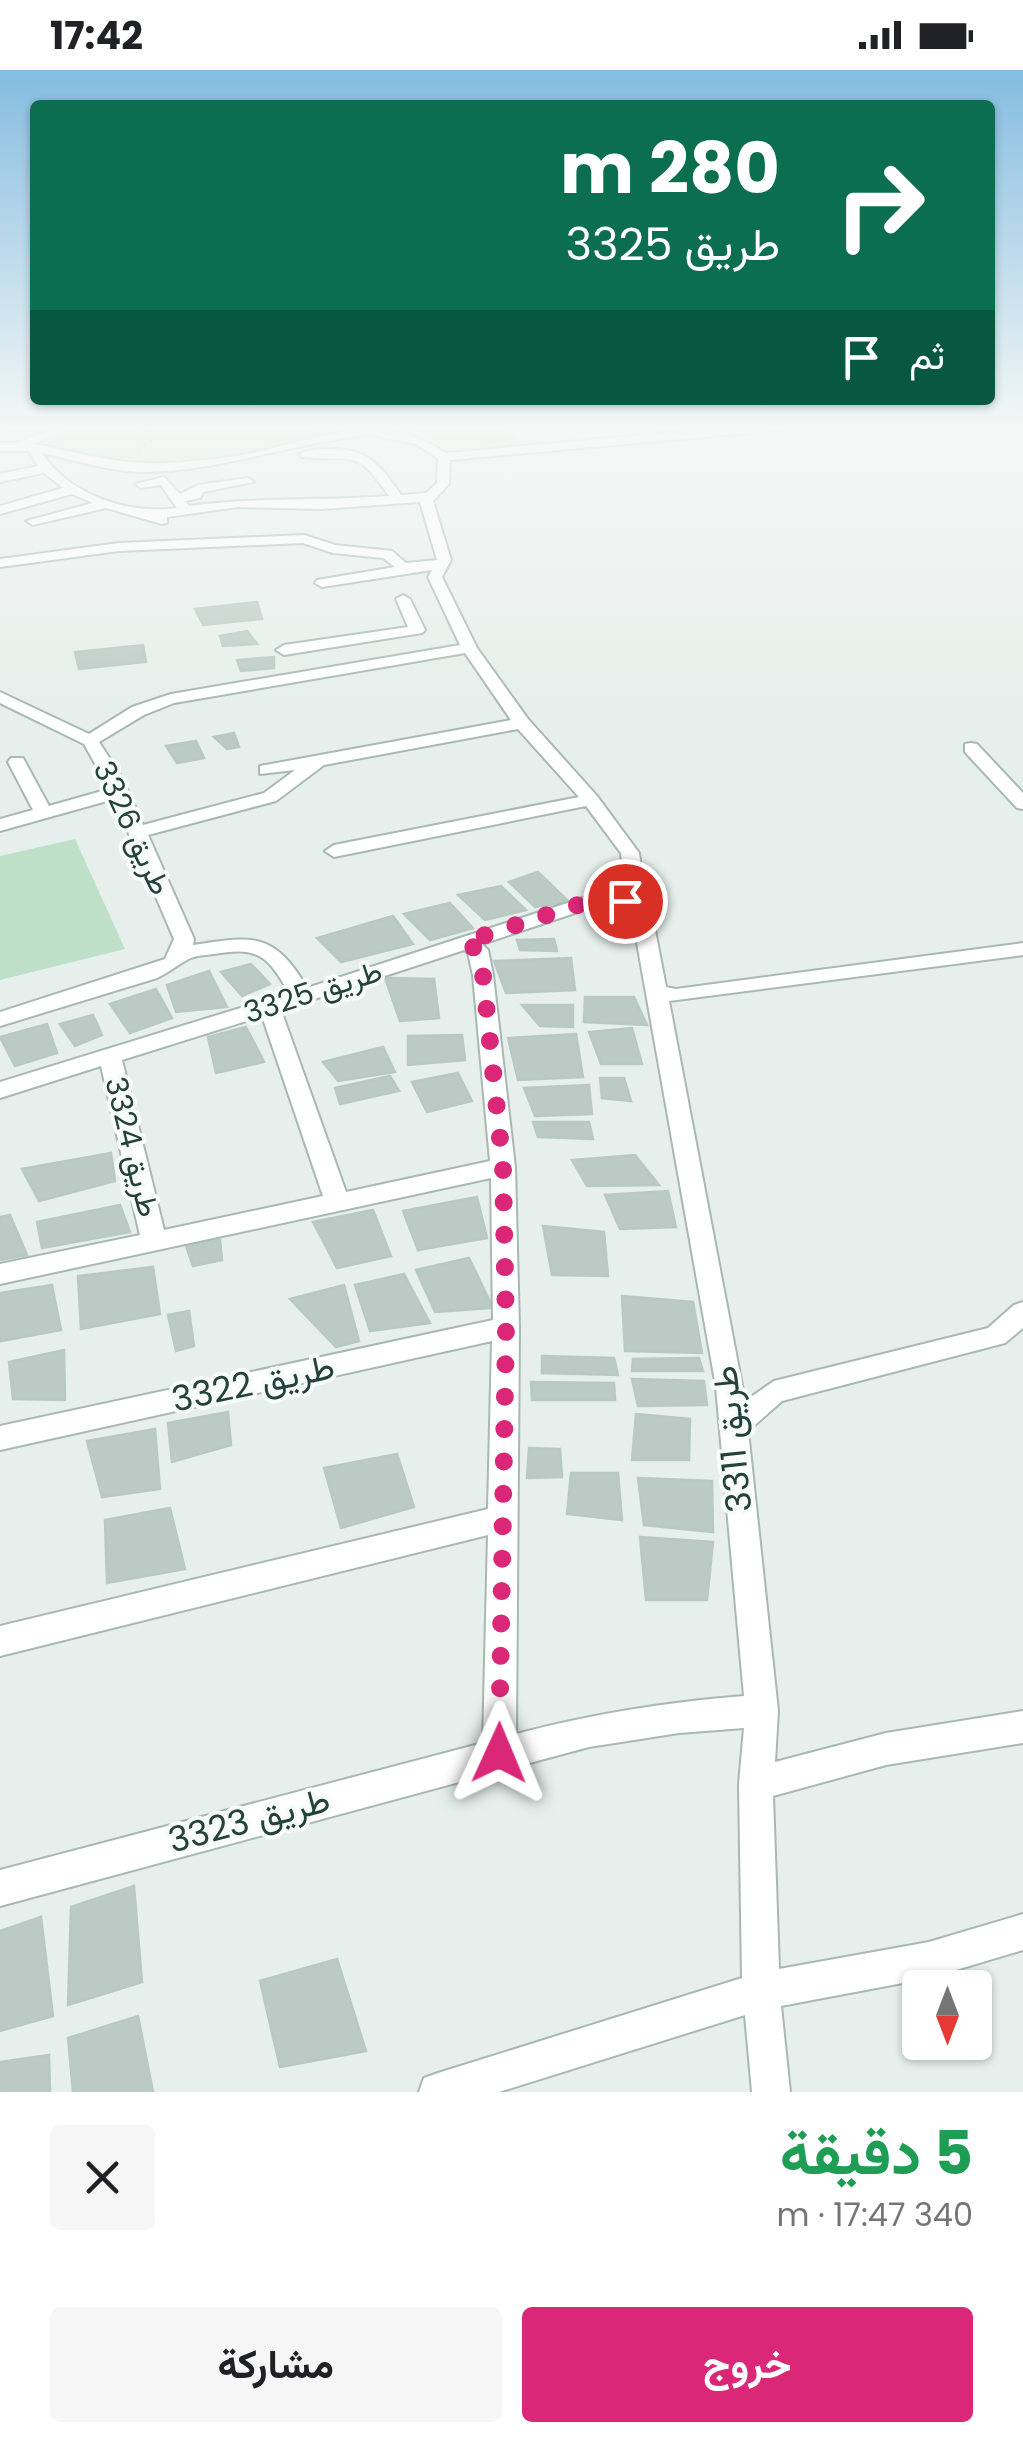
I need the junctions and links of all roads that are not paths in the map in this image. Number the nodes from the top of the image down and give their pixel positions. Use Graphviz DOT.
graph roads {
  1 [pos="164,520"];
  2 [pos="433,520"];
  3 [pos="33,521"];
  4 [pos="173,523"];
  5 [pos="198,541"];
  6 [pos="91,551"];
  7 [pos="41,557"];
  8 [pos="0,564"];
  9 [pos="442,565"];
  10 [pos="403,568"];
  11 [pos="322,583"];
  12 [pos="403,598"];
  13 [pos="362,640"];
  14 [pos="469,648"];
  15 [pos="284,650"];
  16 [pos="373,664"];
  17 [pos="0,696"];
  18 [pos="522,722"];
  19 [pos="90,741"];
  20 [pos="970,748"];
  21 [pos="320,760"];
  22 [pos="18,762"];
  23 [pos="266,770"];
  24 [pos="116,792"];
  25 [pos="591,800"];
  26 [pos="1023,804"];
  27 [pos="43,812"];
  28 [pos="0,825"];
  29 [pos="136,832"];
  30 [pos="334,851"];
  31 [pos="633,865"];
  32 [pos="622,902"];
  33 [pos="464,942"];
  34 [pos="1023,949"];
  35 [pos="182,953"];
  36 [pos="655,992"];
  37 [pos="301,996"];
  38 [pos="270,1008"];
  39 [pos="0,1020"];
  40 [pos="109,1054"];
  41 [pos="0,1090"];
  42 [pos="503,1167"];
  43 [pos="338,1201"];
  44 [pos="154,1240"];
  45 [pos="0,1274"];
  46 [pos="1023,1312"];
  47 [pos="506,1328"];
  48 [pos="732,1429"];
  49 [pos="0,1438"];
  50 [pos="501,1519"];
  51 [pos="0,1641"];
  52 [pos="762,1712"];
  53 [pos="1023,1727"];
  54 [pos="499,1753"];
  55 [pos="756,1784"];
  56 [pos="0,1888"];
  57 [pos="1023,1932"];
  58 [pos="761,1991"];
  59 [pos="438,2092"];
  60 [pos="771,2092"];
  1 -- 4 [label="street"];
  2 -- 9 [label="street"];
  3 -- 7 [label="street"];
  4 -- 5 [label="street"];
  4 -- 6 [label="street"];
  5 -- 6 [label="street"];
  5 -- 10 [label="street"];
  6 -- 7 [label="street"];
  7 -- 8 [label="street"];
  9 -- 10 [label="street"];
  9 -- 14 [label="street"];
  10 -- 11 [label="street"];
  12 -- 13 [label="street"];
  13 -- 15 [label="street"];
  13 -- 16 [label="street"];
  14 -- 16 [label="street"];
  14 -- 18 [label="street"];
  16 -- 19 [label="street"];
  17 -- 19 [label="street, طريق 3326"];
  18 -- 21 [label="street"];
  18 -- 25 [label="street"];
  19 -- 24 [label="street, طريق 3326"];
  20 -- 26 [label="street"];
  21 -- 23 [label="street"];
  21 -- 29 [label="street"];
  22 -- 27 [label="street"];
  24 -- 27 [label="street"];
  24 -- 29 [label="street, طريق 3326"];
  25 -- 30 [label="street"];
  25 -- 31 [label="street"];
  27 -- 28 [label="street"];
  29 -- 35 [label="street, طريق 3326"];
  31 -- 32 [label="street, طريق 3311"];
  31 -- 32 [label="street"];
  32 -- 33 [label="street, طريق 3325"];
  32 -- 36 [label="street, طريق 3311"];
  33 -- 37 [label="street, طريق 3325"];
  33 -- 42 [label="street"];
  34 -- 36 [label="street"];
  35 -- 37 [label="street"];
  35 -- 39 [label="street"];
  36 -- 48 [label="street, طريق 3311"];
  37 -- 38 [label="street, طريق 3325"];
  38 -- 40 [label="street, طريق 3325"];
  38 -- 43 [label="street"];
  40 -- 41 [label="street, طريق 3325"];
  40 -- 44 [label="street, طريق 3324"];
  42 -- 43 [label="street, طريق 3324"];
  42 -- 47 [label="street"];
  43 -- 44 [label="street, طريق 3324"];
  44 -- 45 [label="street, طريق 3324"];
  46 -- 48 [label="street"];
  47 -- 49 [label="street, طريق 3322"];
  47 -- 50 [label="street"];
  48 -- 52 [label="street, طريق 3311"];
  50 -- 51 [label="street"];
  50 -- 54 [label="street"];
  52 -- 54 [label="street, طريق 3323"];
  52 -- 55 [label="street, طريق 3311"];
  53 -- 55 [label="street"];
  54 -- 56 [label="street, طريق 3323"];
  55 -- 58 [label="street, طريق 3311"];
  57 -- 58 [label="street"];
  58 -- 59 [label="street"];
  58 -- 60 [label="street, طريق 3311"];
}
